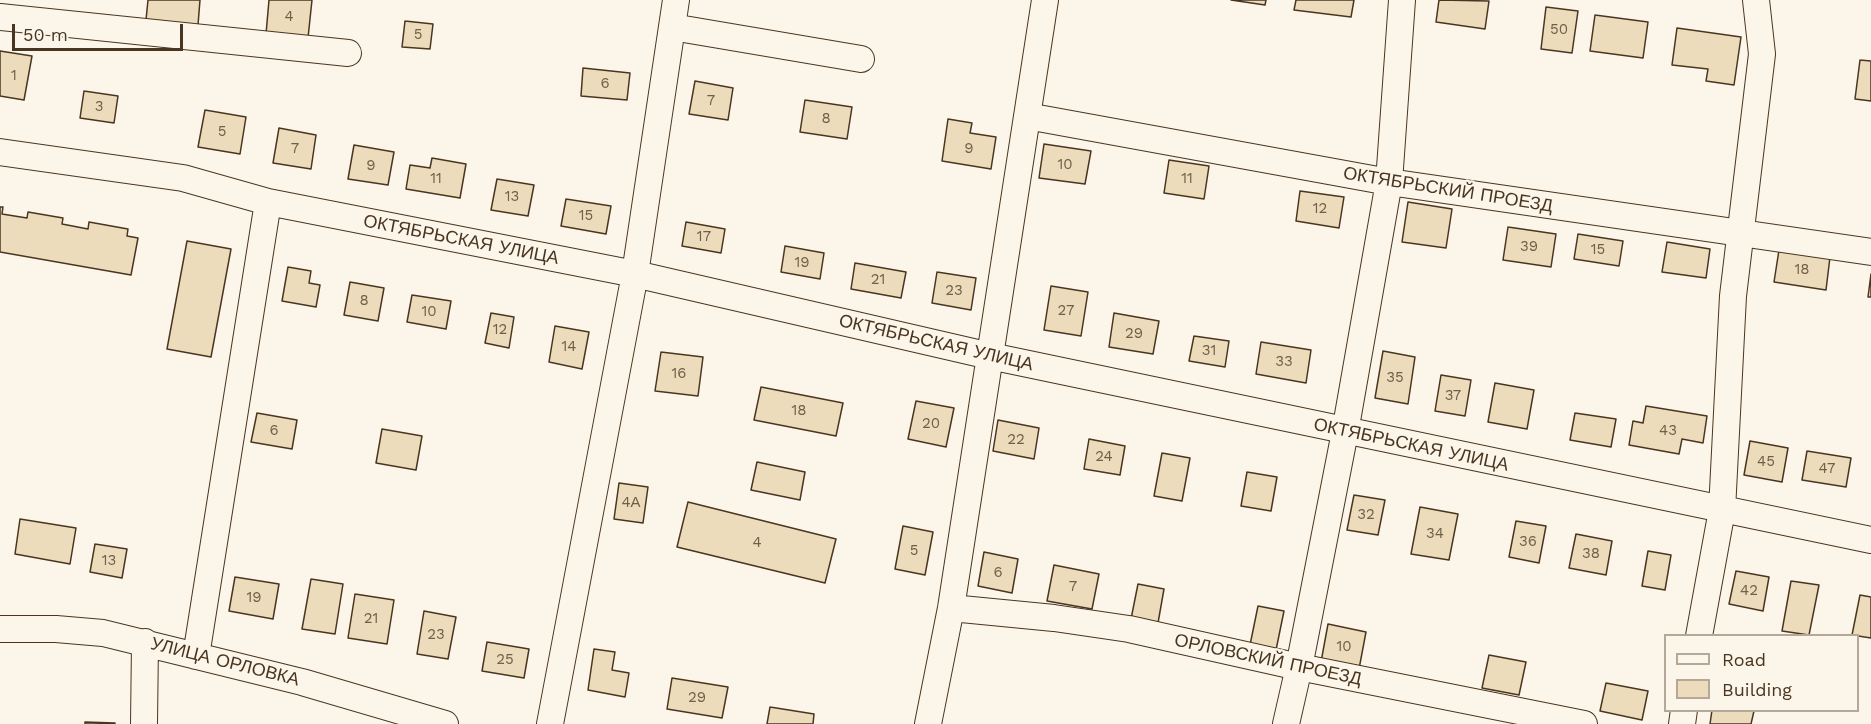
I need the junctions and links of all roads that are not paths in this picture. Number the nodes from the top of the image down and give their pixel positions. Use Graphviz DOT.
graph roads {
  1 [pos="676,0"];
  2 [pos="1045,0"];
  3 [pos="1402,0"];
  4 [pos="1756,0"];
  5 [pos="0,17"];
  6 [pos="672,27"];
  7 [pos="348,53"];
  8 [pos="861,59"];
  9 [pos="1027,116"];
  10 [pos="0,152"];
  11 [pos="1389,183"];
  12 [pos="268,202"];
  13 [pos="1741,234"];
  14 [pos="1871,252"];
  15 [pos="636,274"];
  16 [pos="990,356"];
  17 [pos="1345,432"];
  18 [pos="1722,510"];
  19 [pos="1871,540"];
  20 [pos="951,608"];
  21 [pos="0,629"];
  22 [pos="1698,634"];
  23 [pos="145,642"];
  24 [pos="196,656"];
  25 [pos="1299,667"];
  26 [pos="144,724"];
  27 [pos="445,724"];
  28 [pos="550,724"];
  29 [pos="928,724"];
  30 [pos="1286,724"];
  31 [pos="1584,724"];
  1 -- 6 [label="street"];
  2 -- 9 [label="street"];
  3 -- 11 [label="street"];
  4 -- 13 [label="street"];
  5 -- 7 [label="street"];
  6 -- 8 [label="street"];
  6 -- 15 [label="street"];
  9 -- 11 [label="street, ОКТЯБРЬСКИЙ ПРОЕЗД"];
  9 -- 16 [label="street"];
  10 -- 12 [label="street, ОКТЯБРЬСКАЯ УЛИЦА"];
  11 -- 13 [label="street, ОКТЯБРЬСКИЙ ПРОЕЗД"];
  11 -- 17 [label="street"];
  12 -- 15 [label="street, ОКТЯБРЬСКАЯ УЛИЦА"];
  12 -- 24 [label="street"];
  13 -- 14 [label="street, ОКТЯБРЬСКИЙ ПРОЕЗД"];
  13 -- 18 [label="street"];
  15 -- 16 [label="street, ОКТЯБРЬСКАЯ УЛИЦА"];
  15 -- 28 [label="street"];
  16 -- 17 [label="street, ОКТЯБРЬСКАЯ УЛИЦА"];
  16 -- 20 [label="street"];
  17 -- 18 [label="street, ОКТЯБРЬСКАЯ УЛИЦА"];
  17 -- 25 [label="street"];
  18 -- 19 [label="street, ОКТЯБРЬСКАЯ УЛИЦА"];
  18 -- 22 [label="street"];
  20 -- 25 [label="street, ОРЛОВСКИЙ ПРОЕЗД"];
  20 -- 29 [label="street"];
  21 -- 23 [label="street, УЛИЦА ОРЛОВКА"];
  23 -- 24 [label="street, УЛИЦА ОРЛОВКА"];
  23 -- 26 [label="street"];
  24 -- 27 [label="street, УЛИЦА ОРЛОВКА"];
  25 -- 30 [label="street"];
  25 -- 31 [label="street, ОРЛОВСКИЙ ПРОЕЗД"];
}
